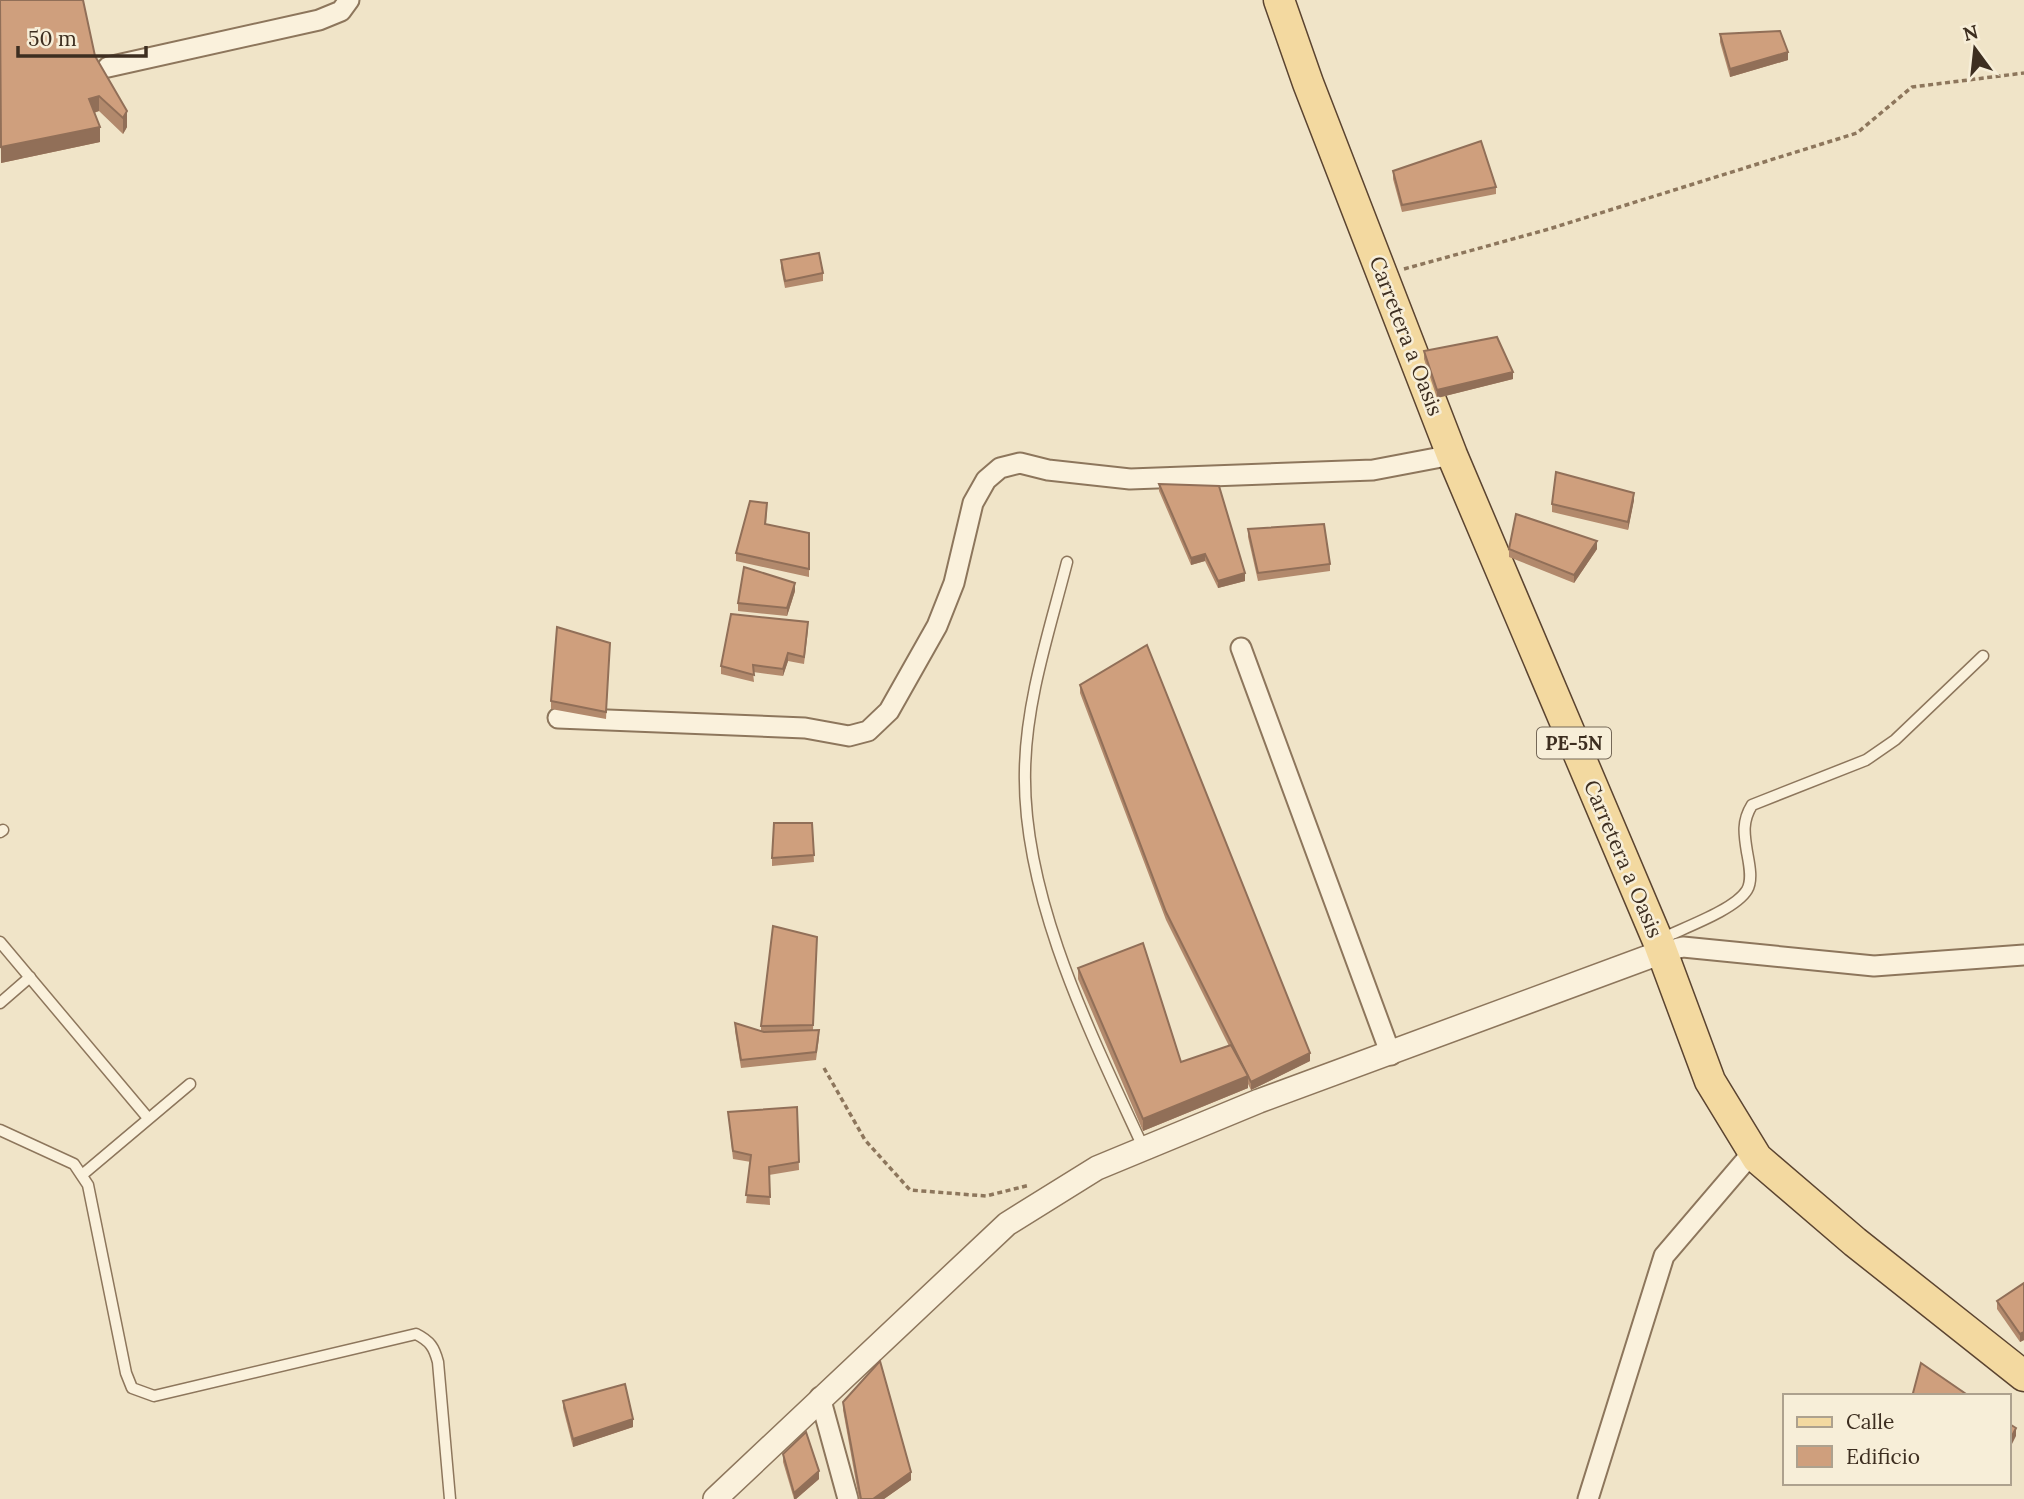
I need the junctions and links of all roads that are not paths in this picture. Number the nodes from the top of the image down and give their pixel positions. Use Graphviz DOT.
graph roads {
  1 [pos="349,0"];
  2 [pos="1279,0"];
  3 [pos="108,67"];
  4 [pos="1452,455"];
  5 [pos="1067,562"];
  6 [pos="1241,648"];
  7 [pos="1983,656"];
  8 [pos="558,718"];
  9 [pos="0,942"];
  10 [pos="1660,946"];
  11 [pos="2024,955"];
  12 [pos="30,977"];
  13 [pos="0,1003"];
  14 [pos="1391,1055"];
  15 [pos="190,1084"];
  16 [pos="148,1118"];
  17 [pos="0,1130"];
  18 [pos="1143,1147"];
  19 [pos="1752,1153"];
  20 [pos="82,1175"];
  21 [pos="2024,1376"];
  22 [pos="820,1397"];
  23 [pos="1590,1498"];
  24 [pos="450,1499"];
  25 [pos="715,1499"];
  26 [pos="848,1499"];
  1 -- 3 [label="street"];
  2 -- 4 [label="main road, Carretera a Oasis / PE-5N"];
  4 -- 8 [label="street"];
  4 -- 10 [label="main road, Carretera a Oasis / PE-5N"];
  5 -- 18 [label="lane"];
  6 -- 14 [label="street"];
  7 -- 10 [label="lane"];
  9 -- 12 [label="lane"];
  10 -- 11 [label="street"];
  10 -- 14 [label="street"];
  10 -- 19 [label="main road, Carretera a Oasis / PE-5N"];
  12 -- 13 [label="lane"];
  12 -- 16 [label="lane"];
  14 -- 18 [label="street"];
  15 -- 16 [label="lane"];
  16 -- 20 [label="lane"];
  17 -- 20 [label="lane"];
  18 -- 22 [label="street"];
  19 -- 21 [label="main road, Carretera a Oasis / PE-5N"];
  19 -- 23 [label="street"];
  20 -- 24 [label="lane"];
  22 -- 25 [label="street"];
  22 -- 26 [label="street"];
}
